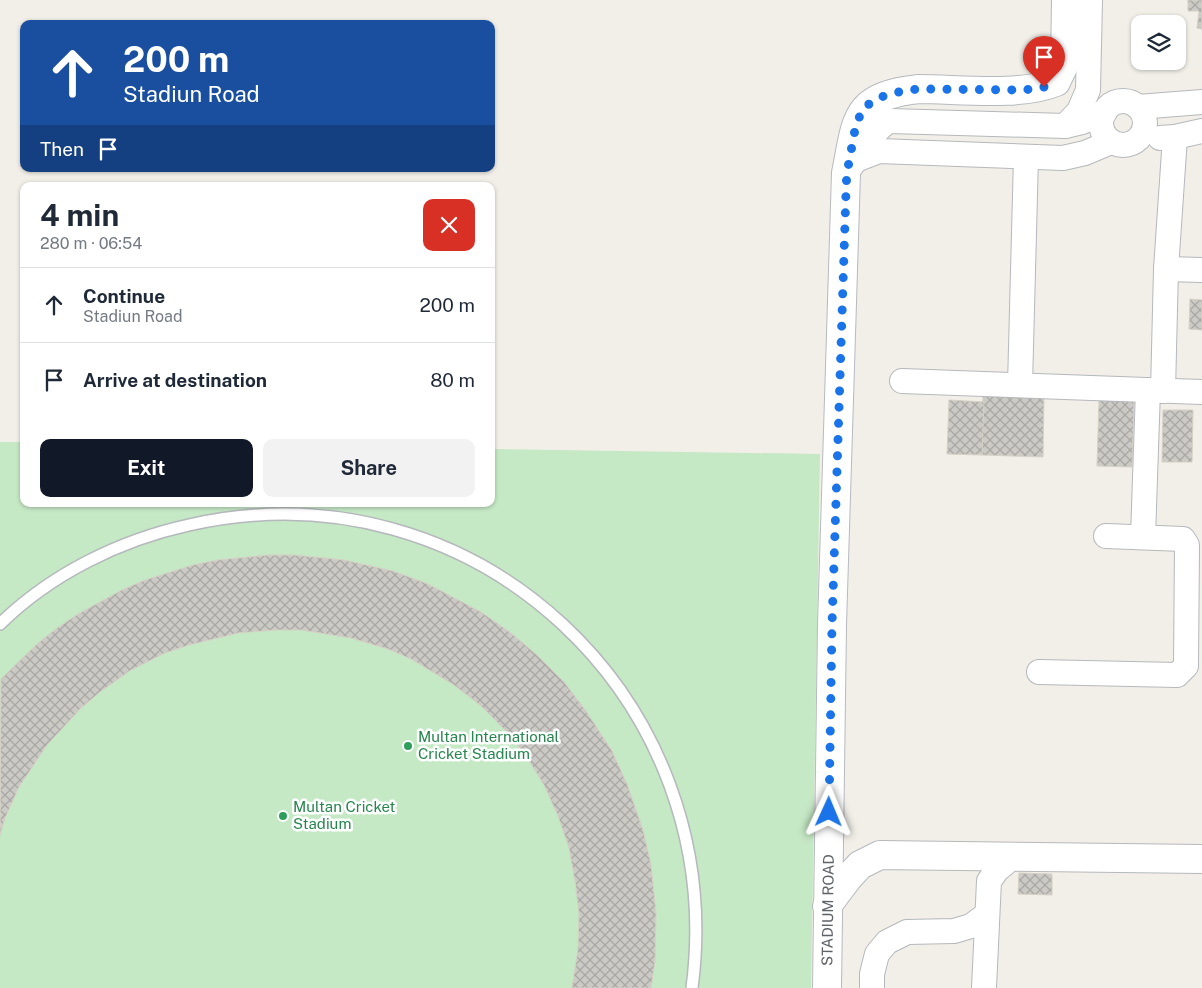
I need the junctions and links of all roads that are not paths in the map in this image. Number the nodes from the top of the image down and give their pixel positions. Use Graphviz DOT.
graph roads {
  1 [pos="1066,0"];
  2 [pos="1090,0"];
  3 [pos="1202,102"];
  4 [pos="1138,107"];
  5 [pos="1105,112"];
  6 [pos="1065,126"];
  7 [pos="1202,131"];
  8 [pos="1142,136"];
  9 [pos="1175,137"];
  10 [pos="1111,142"];
  11 [pos="1026,157"];
  12 [pos="852,166"];
  13 [pos="1166,270"];
  14 [pos="1202,270"];
  15 [pos="902,381"];
  16 [pos="1020,385"];
  17 [pos="1156,391"];
  18 [pos="1202,392"];
  19 [pos="1106,536"];
  20 [pos="1143,537"];
  21 [pos="0,624"];
  22 [pos="1039,672"];
  23 [pos="1014,856"];
  24 [pos="1202,859"];
  25 [pos="827,906"];
  26 [pos="986,915"];
  27 [pos="692,988"];
  28 [pos="827,988"];
  29 [pos="872,988"];
  30 [pos="984,988"];
  1 -- 12 [label="main road, STADIUM ROAD"];
  2 -- 6 [label="street"];
  3 -- 4 [label="street"];
  4 -- 5 [label="street"];
  4 -- 8 [label="street"];
  5 -- 6 [label="street"];
  5 -- 10 [label="street"];
  6 -- 12 [label="street"];
  7 -- 9 [label="street"];
  8 -- 9 [label="street"];
  8 -- 10 [label="street"];
  9 -- 13 [label="street"];
  10 -- 11 [label="street"];
  11 -- 12 [label="street"];
  11 -- 16 [label="street"];
  12 -- 25 [label="main road, STADIUM ROAD"];
  13 -- 14 [label="street"];
  13 -- 17 [label="street"];
  15 -- 16 [label="street"];
  16 -- 17 [label="street"];
  17 -- 18 [label="street"];
  17 -- 20 [label="street"];
  19 -- 20 [label="street"];
  20 -- 22 [label="street"];
  21 -- 27 [label="lane"];
  23 -- 24 [label="main road"];
  23 -- 25 [label="main road"];
  23 -- 26 [label="street"];
  25 -- 28 [label="main road, STADIUM ROAD"];
  26 -- 29 [label="street"];
  26 -- 30 [label="street"];
}
